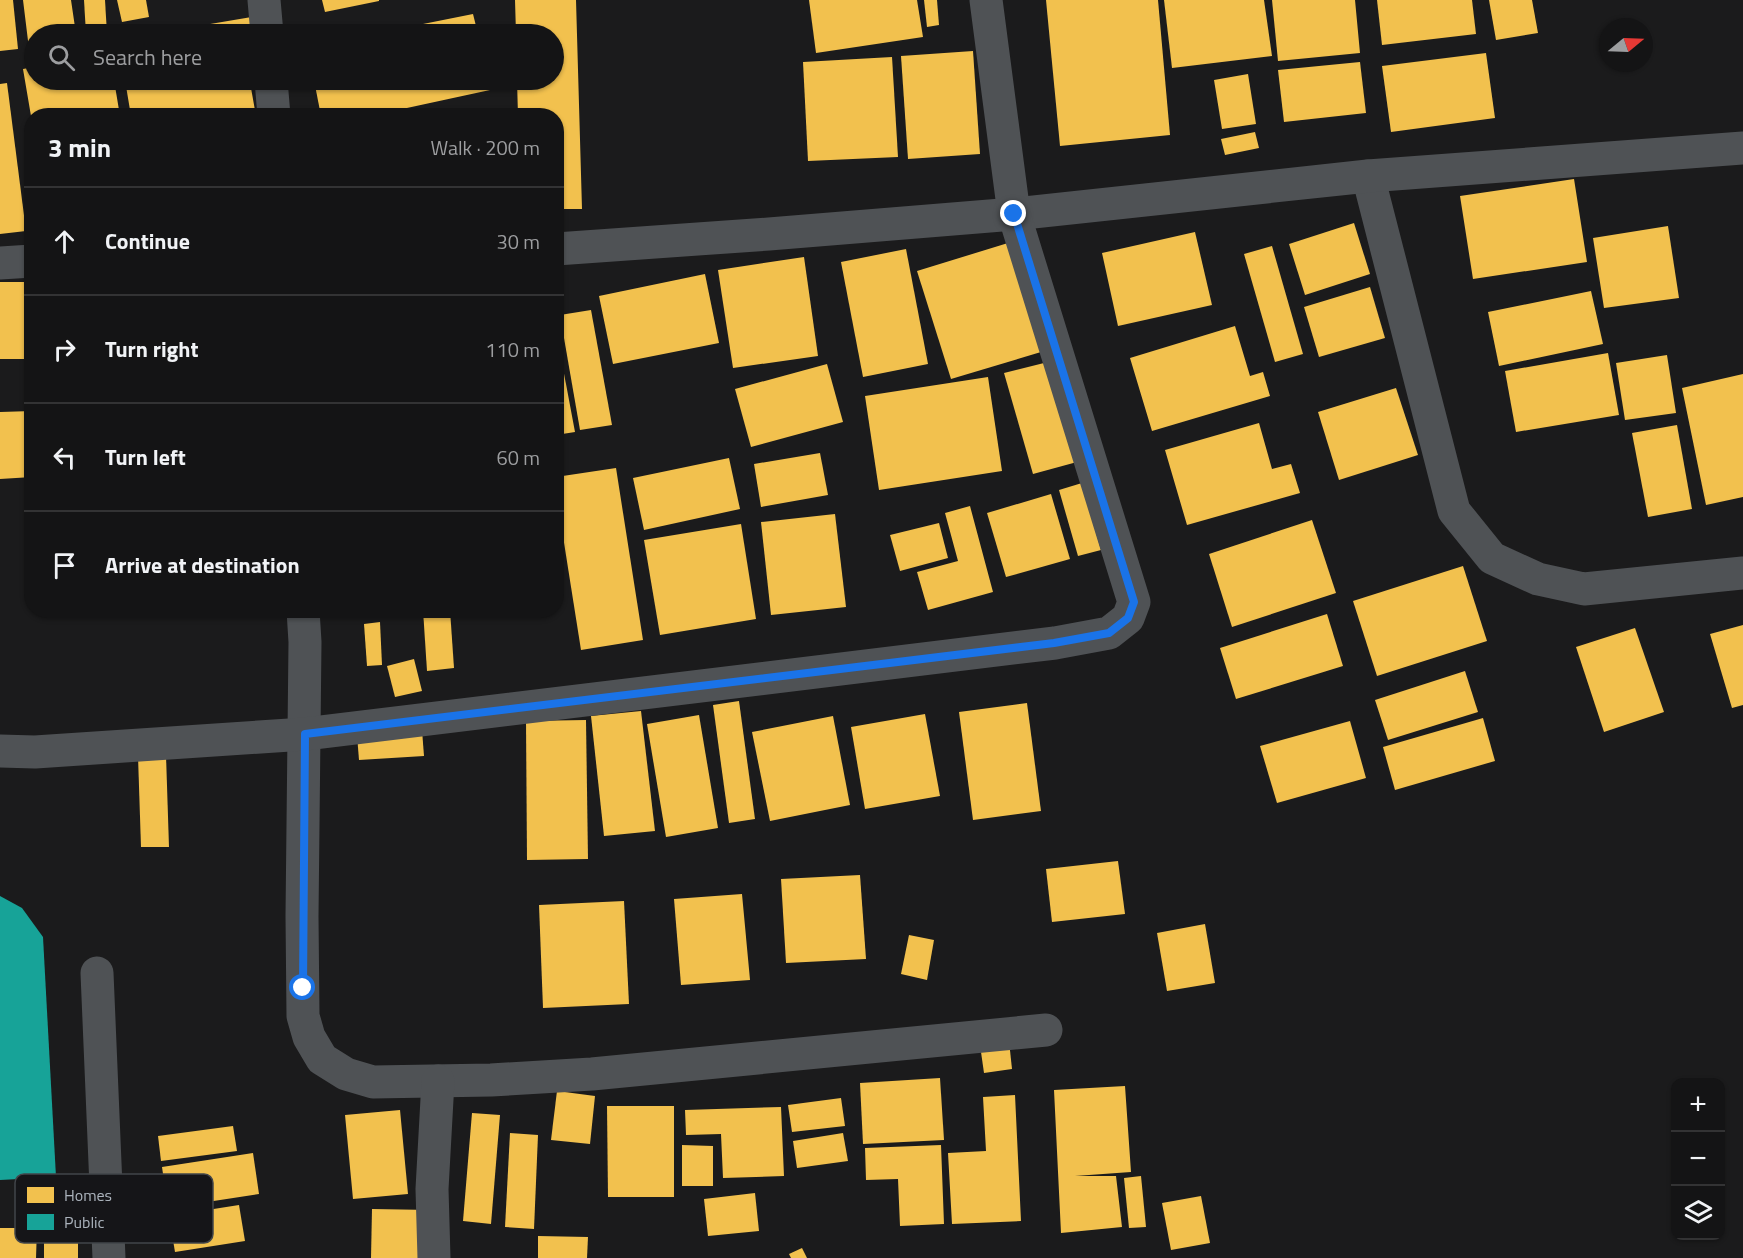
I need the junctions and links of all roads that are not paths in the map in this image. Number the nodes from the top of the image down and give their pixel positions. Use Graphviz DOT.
graph roads {
  1 [pos="264,0"];
  2 [pos="986,0"];
  3 [pos="266,24"];
  4 [pos="272,90"];
  5 [pos="273,108"];
  6 [pos="1743,148"];
  7 [pos="1368,176"];
  8 [pos="1014,214"];
  9 [pos="564,248"];
  10 [pos="24,262"];
  11 [pos="0,263"];
  12 [pos="1743,573"];
  13 [pos="304,618"];
  14 [pos="305,734"];
  15 [pos="0,751"];
  16 [pos="97,973"];
  17 [pos="1046,1030"];
  18 [pos="438,1081"];
  19 [pos="105,1174"];
  20 [pos="108,1243"];
  21 [pos="109,1258"];
  22 [pos="434,1258"];
  1 -- 3 [label="street"];
  2 -- 8 [label="street"];
  4 -- 5 [label="street"];
  6 -- 7 [label="street"];
  7 -- 8 [label="street"];
  7 -- 12 [label="street"];
  8 -- 9 [label="street"];
  8 -- 14 [label="street"];
  10 -- 11 [label="street"];
  13 -- 14 [label="street"];
  14 -- 15 [label="street"];
  14 -- 18 [label="street"];
  16 -- 19 [label="street"];
  17 -- 18 [label="street"];
  18 -- 22 [label="street"];
  20 -- 21 [label="street"];
}
